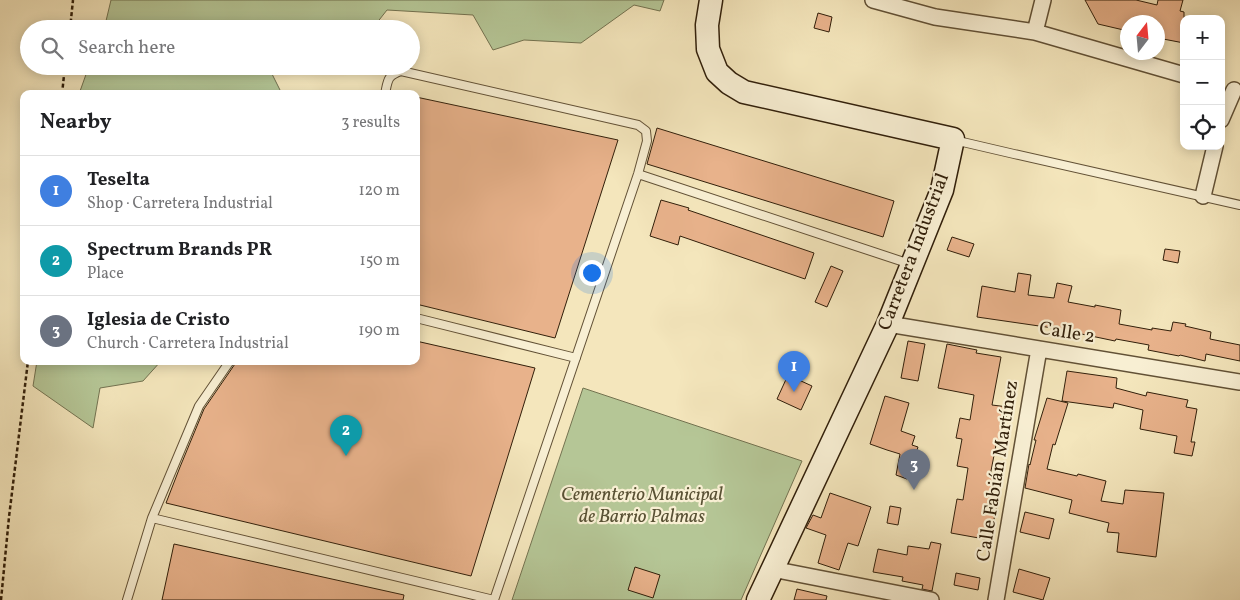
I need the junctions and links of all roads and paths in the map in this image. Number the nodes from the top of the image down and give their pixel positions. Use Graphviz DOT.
graph roads {
  1 [pos="73,0"];
  2 [pos="711,0"];
  3 [pos="873,0"];
  4 [pos="1043,0"];
  5 [pos="71,20"];
  6 [pos="1035,32"];
  7 [pos="1180,74"];
  8 [pos="64,75"];
  9 [pos="391,75"];
  10 [pos="419,75"];
  11 [pos="1232,89"];
  12 [pos="62,90"];
  13 [pos="386,90"];
  14 [pos="1225,109"];
  15 [pos="953,139"];
  16 [pos="1214,150"];
  17 [pos="638,174"];
  18 [pos="1203,196"];
  19 [pos="1240,204"];
  20 [pos="912,265"];
  21 [pos="420,319"];
  22 [pos="888,324"];
  23 [pos="1039,349"];
  24 [pos="576,358"];
  25 [pos="28,365"];
  26 [pos="227,365"];
  27 [pos="1240,382"];
  28 [pos="152,518"];
  29 [pos="772,569"];
  30 [pos="1,600"];
  31 [pos="127,600"];
  32 [pos="494,600"];
  33 [pos="758,600"];
  34 [pos="931,600"];
  35 [pos="996,600"];
  1 -- 5 [label="path"];
  2 -- 15 [label="street"];
  3 -- 6 [label="street"];
  4 -- 6 [label="street"];
  6 -- 7 [label="street"];
  8 -- 12 [label="path"];
  9 -- 13 [label="lane"];
  10 -- 17 [label="lane"];
  11 -- 14 [label="street"];
  15 -- 18 [label="lane"];
  15 -- 20 [label="street, Carretera Industrial"];
  16 -- 18 [label="street"];
  17 -- 20 [label="lane"];
  17 -- 24 [label="lane"];
  18 -- 19 [label="lane"];
  20 -- 22 [label="street, Carretera Industrial"];
  21 -- 24 [label="lane"];
  22 -- 23 [label="street, Calle 2"];
  22 -- 29 [label="street, Carretera Industrial"];
  23 -- 27 [label="street, Calle 2"];
  23 -- 35 [label="street, Calle Fabián Martínez"];
  24 -- 32 [label="lane"];
  25 -- 30 [label="path"];
  26 -- 28 [label="lane"];
  28 -- 31 [label="lane"];
  28 -- 32 [label="lane"];
  29 -- 33 [label="street, Carretera Industrial"];
  29 -- 34 [label="street"];
}
